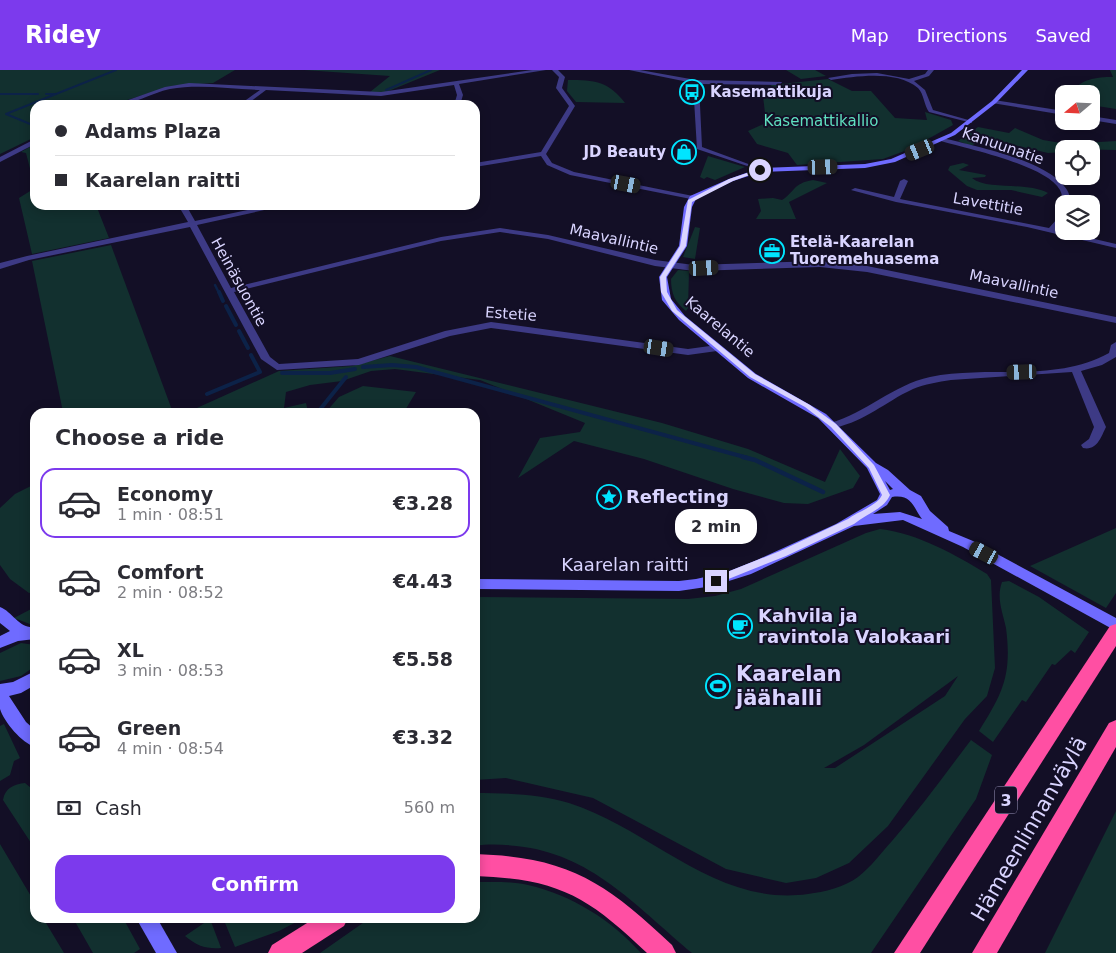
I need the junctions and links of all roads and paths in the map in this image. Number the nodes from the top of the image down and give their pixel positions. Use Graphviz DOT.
graph roads {
  1 [pos="543,70"];
  2 [pos="555,70"];
  3 [pos="632,70"];
  4 [pos="931,70"];
  5 [pos="1025,70"];
  6 [pos="831,78"];
  7 [pos="908,81"];
  8 [pos="696,82"];
  9 [pos="780,83"];
  10 [pos="456,84"];
  11 [pos="266,88"];
  12 [pos="369,94"];
  13 [pos="134,100"];
  14 [pos="249,100"];
  15 [pos="362,100"];
  16 [pos="459,100"];
  17 [pos="994,102"];
  18 [pos="1055,112"];
  19 [pos="1100,119"];
  20 [pos="970,122"];
  21 [pos="1116,122"];
  22 [pos="943,140"];
  23 [pos="30,144"];
  24 [pos="543,154"];
  25 [pos="1,158"];
  26 [pos="480,164"];
  27 [pos="760,170"];
  28 [pos="904,181"];
  29 [pos="854,190"];
  30 [pos="1064,195"];
  31 [pos="692,198"];
  32 [pos="896,200"];
  33 [pos="185,210"];
  34 [pos="259,210"];
  35 [pos="192,224"];
  36 [pos="1055,226"];
  37 [pos="1052,230"];
  38 [pos="1116,246"];
  39 [pos="0,266"];
  40 [pos="670,266"];
  41 [pos="228,291"];
  42 [pos="1116,320"];
  43 [pos="1116,345"];
  44 [pos="717,348"];
  45 [pos="277,367"];
  46 [pos="1076,370"];
  47 [pos="834,425"];
  48 [pos="1087,445"];
  49 [pos="872,466"];
  50 [pos="905,493"];
  51 [pos="885,498"];
  52 [pos="922,510"];
  53 [pos="904,517"];
  54 [pos="851,522"];
  55 [pos="946,534"];
  56 [pos="480,584"];
  57 [pos="0,613"];
  58 [pos="1116,625"];
  59 [pos="1116,631"];
  60 [pos="30,633"];
  61 [pos="0,642"];
  62 [pos="30,680"];
  63 [pos="0,693"];
  64 [pos="1116,729"];
  65 [pos="30,735"];
  66 [pos="480,865"];
  67 [pos="149,923"];
  68 [pos="328,923"];
  69 [pos="907,951"];
  70 [pos="167,953"];
  71 [pos="280,953"];
  72 [pos="664,953"];
  73 [pos="984,953"];
  1 -- 10 [label="street"];
  2 -- 24 [label="street"];
  3 -- 8 [label="street"];
  4 -- 7 [label="street"];
  5 -- 17 [label="main road"];
  6 -- 7 [label="street"];
  7 -- 20 [label="street"];
  8 -- 9 [label="street"];
  8 -- 27 [label="street"];
  10 -- 12 [label="street"];
  10 -- 16 [label="street"];
  11 -- 12 [label="street"];
  11 -- 13 [label="street"];
  11 -- 14 [label="street"];
  12 -- 15 [label="street"];
  17 -- 18 [label="street"];
  17 -- 20 [label="main road"];
  19 -- 21 [label="street"];
  20 -- 22 [label="main road"];
  22 -- 27 [label="main road"];
  22 -- 30 [label="street, Kanuunatie"];
  23 -- 25 [label="street"];
  24 -- 26 [label="street"];
  24 -- 31 [label="street"];
  27 -- 31 [label="main road"];
  28 -- 32 [label="street"];
  29 -- 32 [label="street, Lavettitie"];
  31 -- 40 [label="main road, Kaarelantie"];
  32 -- 37 [label="street, Lavettitie"];
  33 -- 35 [label="street, Heinäsuontie"];
  34 -- 35 [label="street"];
  35 -- 39 [label="street"];
  35 -- 41 [label="street, Heinäsuontie"];
  36 -- 37 [label="street"];
  37 -- 38 [label="street, Lavettitie"];
  40 -- 41 [label="street, Maavallintie"];
  40 -- 42 [label="street, Maavallintie"];
  40 -- 44 [label="main road, Kaarelantie"];
  41 -- 45 [label="street, Heinäsuontie"];
  43 -- 46 [label="street"];
  44 -- 45 [label="street, Estetie"];
  44 -- 47 [label="main road, Kaarelantie"];
  46 -- 47 [label="street"];
  46 -- 48 [label="street"];
  47 -- 49 [label="main road, Kaarelantie"];
  49 -- 50 [label="main road, Kaarelantie"];
  49 -- 51 [label="main road, Kaarelantie"];
  50 -- 51 [label="main road"];
  50 -- 52 [label="main road"];
  51 -- 53 [label="main road"];
  51 -- 54 [label="main road, Kaarelan raitti"];
  52 -- 53 [label="main road"];
  52 -- 55 [label="main road"];
  53 -- 54 [label="main road, Kaarelan raitti"];
  53 -- 55 [label="main road"];
  54 -- 56 [label="main road, Kaarelan raitti"];
  55 -- 58 [label="main road"];
  57 -- 60 [label="main road"];
  59 -- 69 [label="highway, Hämeenlinnanväylä / 3"];
  60 -- 61 [label="main road"];
  62 -- 63 [label="main road"];
  63 -- 65 [label="main road"];
  64 -- 73 [label="highway, Hämeenlinnanväylä"];
  66 -- 72 [label="highway"];
  67 -- 70 [label="main road"];
  68 -- 71 [label="highway"];
}
